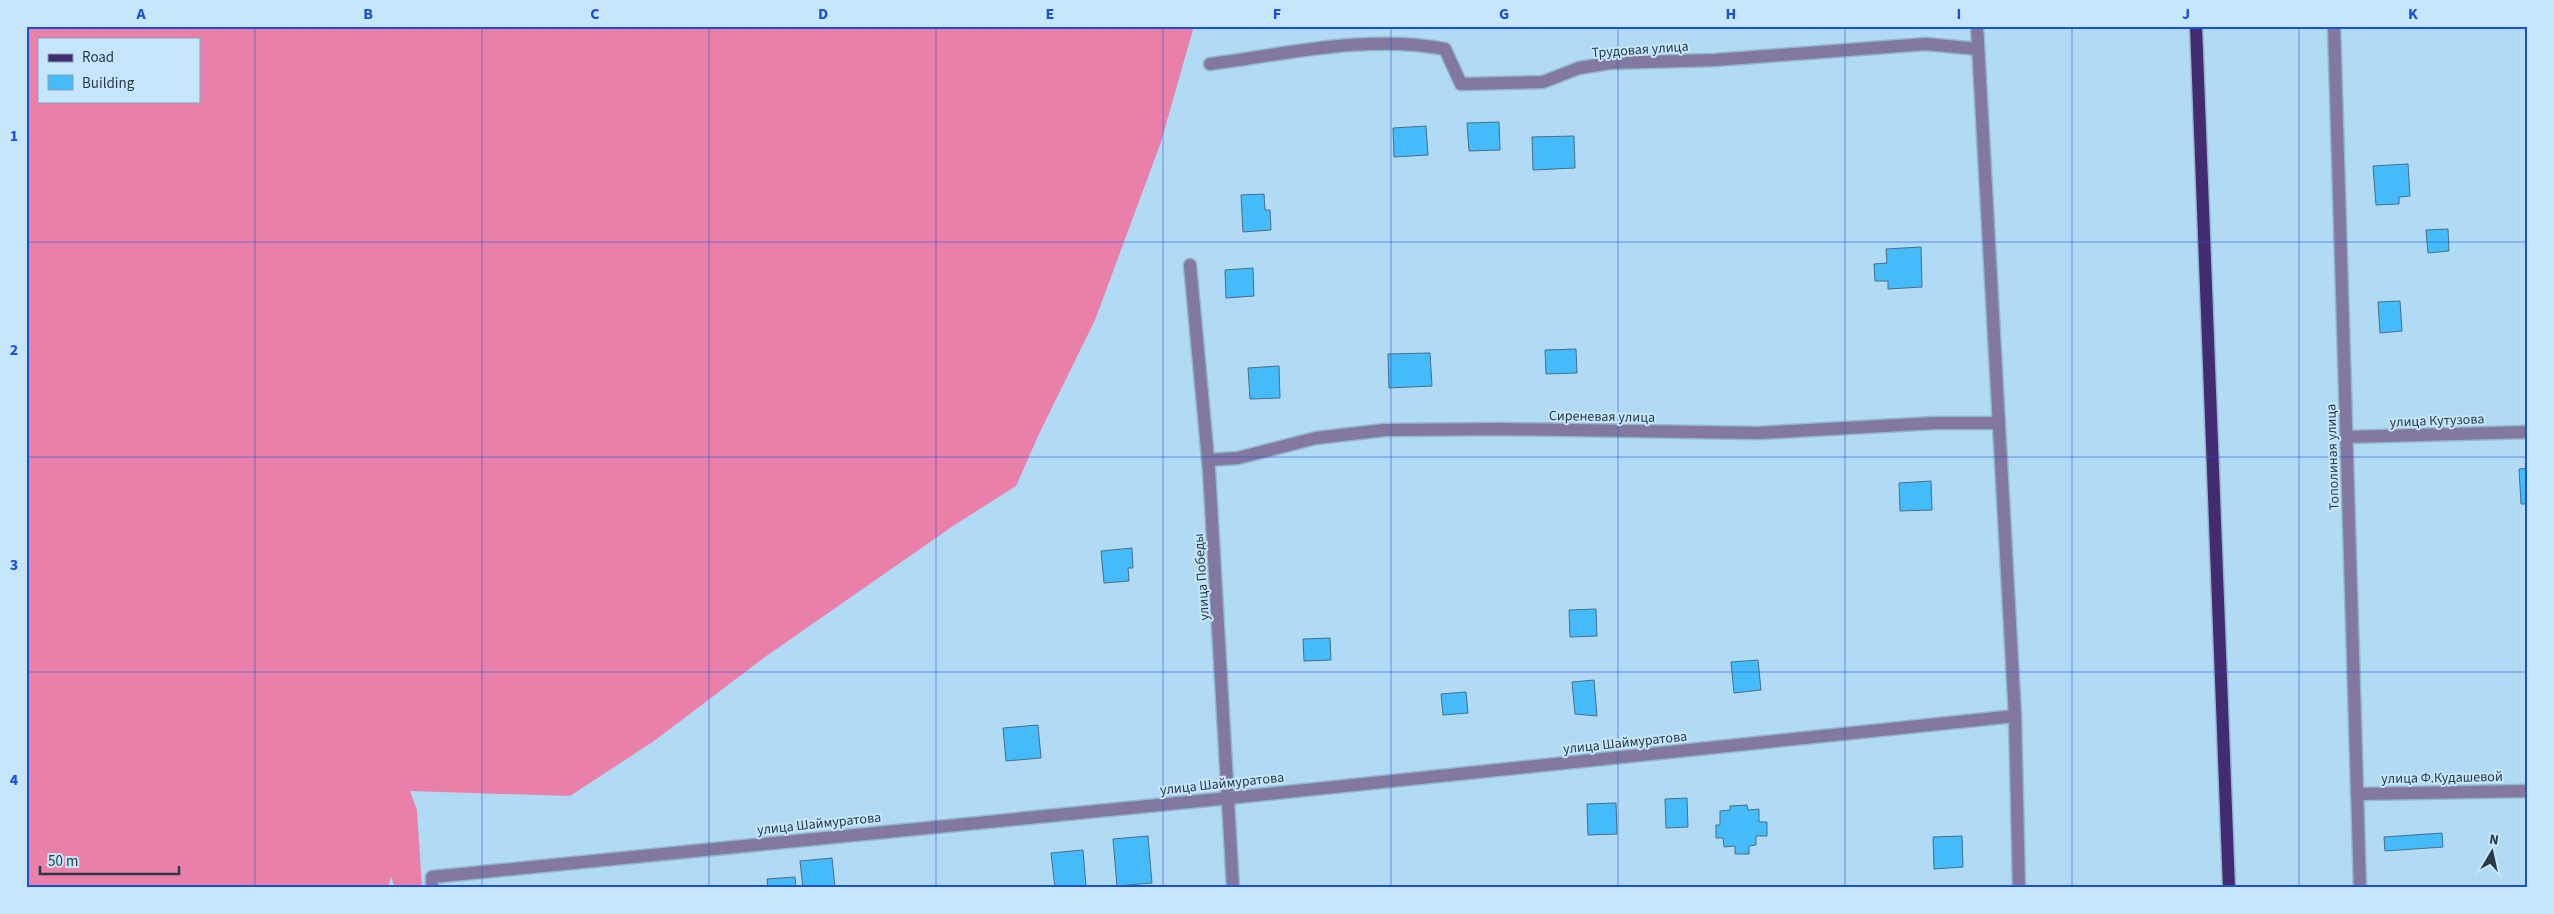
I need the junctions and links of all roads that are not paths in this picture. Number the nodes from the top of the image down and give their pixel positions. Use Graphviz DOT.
graph roads {
  1 [pos="1977,26"];
  2 [pos="2196,26"];
  3 [pos="2335,26"];
  4 [pos="1978,49"];
  5 [pos="1210,64"];
  6 [pos="1190,265"];
  7 [pos="1999,423"];
  8 [pos="2528,432"];
  9 [pos="2346,437"];
  10 [pos="1208,460"];
  11 [pos="2015,716"];
  12 [pos="2528,791"];
  13 [pos="2357,794"];
  14 [pos="1230,798"];
  15 [pos="432,882"];
  16 [pos="1233,888"];
  17 [pos="2019,888"];
  18 [pos="2229,888"];
  19 [pos="2360,888"];
  1 -- 4 [label="street"];
  2 -- 18 [label="main road"];
  3 -- 9 [label="street, Тополиная улица"];
  4 -- 5 [label="street, Трудовая улица"];
  4 -- 7 [label="street"];
  6 -- 10 [label="street, улица Победы"];
  7 -- 10 [label="street, Сиреневая улица"];
  7 -- 11 [label="street"];
  8 -- 9 [label="street, улица Кутузова"];
  9 -- 13 [label="street, Тополиная улица"];
  10 -- 14 [label="street, улица Победы"];
  11 -- 14 [label="street, улица Шаймуратова"];
  11 -- 17 [label="street"];
  12 -- 13 [label="street, улица Ф.Кудашевой"];
  13 -- 19 [label="street, Тополиная улица"];
  14 -- 15 [label="street, улица Шаймуратова"];
  14 -- 16 [label="street, улица Победы"];
}
